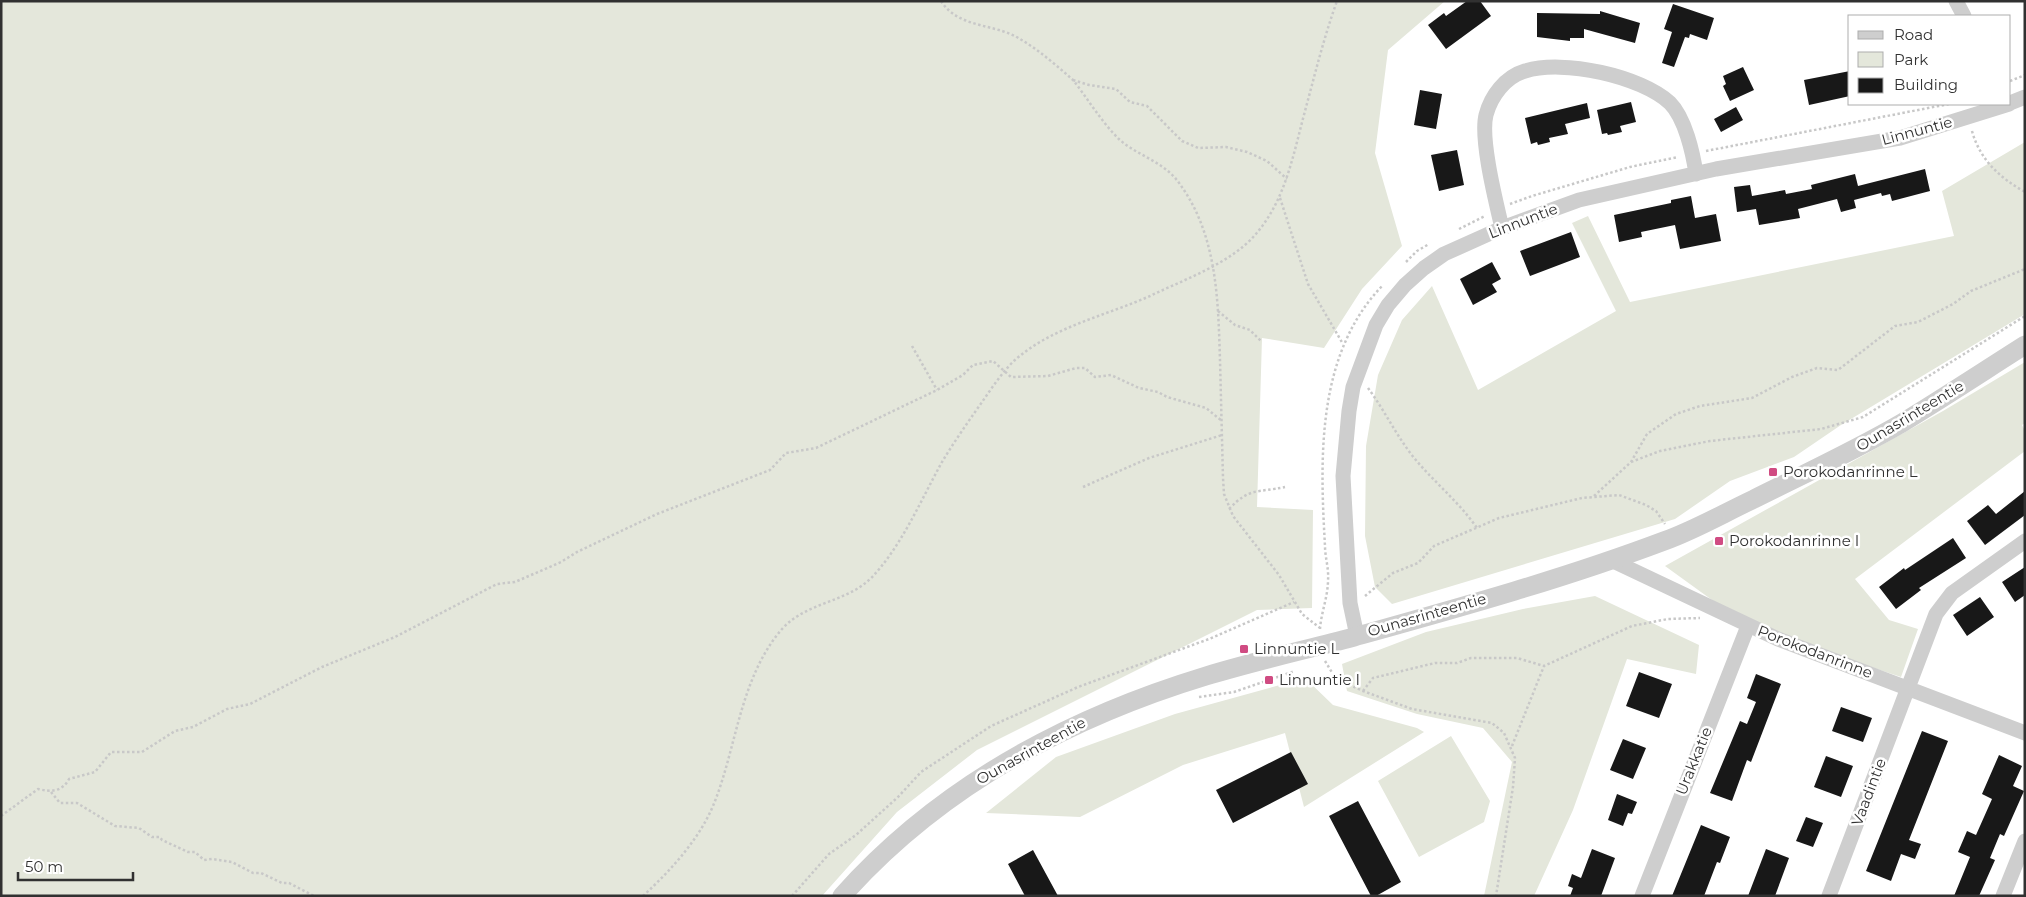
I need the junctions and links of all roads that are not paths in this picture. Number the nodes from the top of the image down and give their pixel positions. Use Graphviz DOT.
graph roads {
  1 [pos="1956,1"];
  2 [pos="1963,15"];
  3 [pos="2025,97"];
  4 [pos="2011,102"];
  5 [pos="2004,105"];
  6 [pos="1696,174"];
  7 [pos="1502,228"];
  8 [pos="2025,345"];
  9 [pos="2025,541"];
  10 [pos="1611,560"];
  11 [pos="1748,626"];
  12 [pos="1357,636"];
  13 [pos="1908,688"];
  14 [pos="2025,733"];
  15 [pos="2025,841"];
  16 [pos="842,896"];
  17 [pos="1642,896"];
  18 [pos="1828,896"];
  19 [pos="2003,896"];
  1 -- 2 [label="street"];
  3 -- 4 [label="street, Linnuntie"];
  5 -- 6 [label="street, Linnuntie"];
  6 -- 7 [label="street, Linnuntie"];
  6 -- 7 [label="street"];
  7 -- 12 [label="street, Linnuntie"];
  8 -- 10 [label="street, Ounasrinteentie"];
  9 -- 13 [label="street, Vaadintie"];
  10 -- 11 [label="street, Porokodanrinne"];
  10 -- 12 [label="street, Ounasrinteentie"];
  11 -- 13 [label="street, Porokodanrinne"];
  11 -- 17 [label="street, Urakkatie"];
  12 -- 16 [label="street, Ounasrinteentie"];
  13 -- 14 [label="street, Porokodanrinne"];
  13 -- 18 [label="street, Vaadintie"];
  15 -- 19 [label="street"];
}
